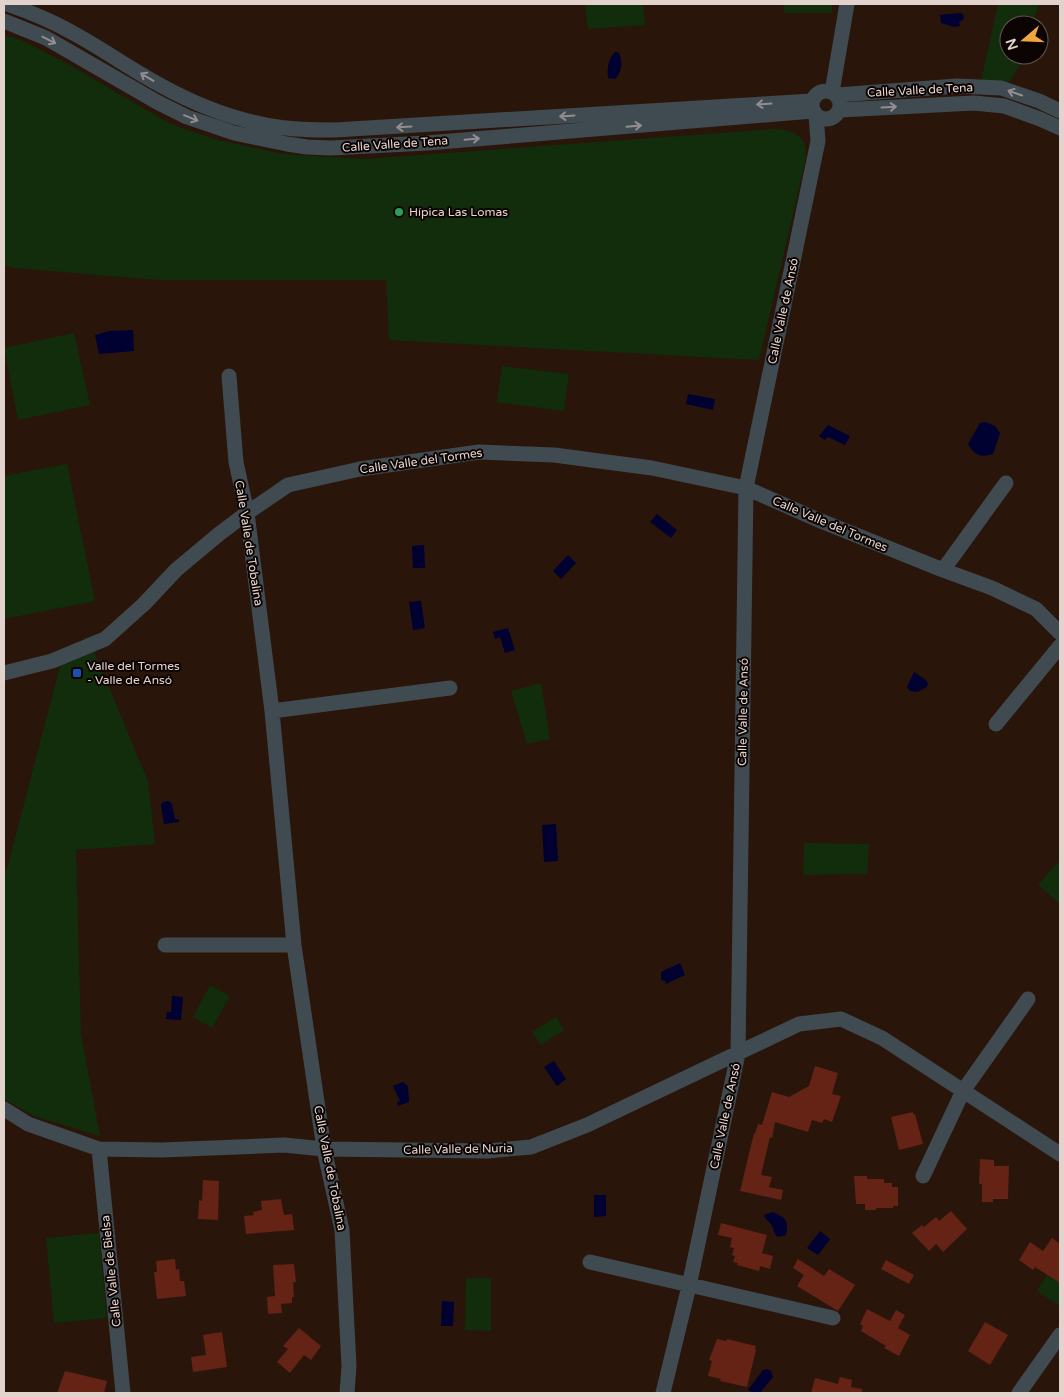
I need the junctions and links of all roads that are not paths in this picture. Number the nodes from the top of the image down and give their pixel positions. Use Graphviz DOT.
graph roads {
  1 [pos="7,4"];
  2 [pos="847,4"];
  3 [pos="4,21"];
  4 [pos="827,101"];
  5 [pos="1060,110"];
  6 [pos="1060,128"];
  7 [pos="229,376"];
  8 [pos="1006,484"];
  9 [pos="746,488"];
  10 [pos="247,513"];
  11 [pos="943,570"];
  12 [pos="1060,633"];
  13 [pos="1060,646"];
  14 [pos="4,674"];
  15 [pos="450,688"];
  16 [pos="272,711"];
  17 [pos="996,724"];
  18 [pos="165,945"];
  19 [pos="294,945"];
  20 [pos="1028,999"];
  21 [pos="738,1054"];
  22 [pos="963,1091"];
  23 [pos="4,1109"];
  24 [pos="99,1149"];
  25 [pos="324,1149"];
  26 [pos="1060,1154"];
  27 [pos="923,1176"];
  28 [pos="590,1262"];
  29 [pos="689,1286"];
  30 [pos="834,1318"];
  31 [pos="1060,1336"];
  32 [pos="123,1393"];
  33 [pos="347,1393"];
  34 [pos="663,1393"];
  35 [pos="1019,1393"];
  4 -- 1 [label="street, Calle Valle de Tena, one-way"];
  2 -- 4 [label="street"];
  3 -- 4 [label="street, Calle Valle de Tena, one-way"];
  5 -- 4 [label="street, Calle Valle de Tena, one-way"];
  4 -- 6 [label="street, Calle Valle de Tena, one-way"];
  4 -- 9 [label="street, Calle Valle de Ansó"];
  7 -- 10 [label="street, Calle Valle de Tobalina"];
  8 -- 11 [label="street"];
  9 -- 10 [label="street, Calle Valle del Tormes"];
  9 -- 11 [label="street, Calle Valle del Tormes"];
  9 -- 21 [label="street, Calle Valle de Ansó"];
  10 -- 14 [label="street, Calle Valle del Tormes"];
  10 -- 16 [label="street, Calle Valle de Tobalina"];
  11 -- 12 [label="street, Calle Valle del Tormes"];
  13 -- 17 [label="street"];
  15 -- 16 [label="street"];
  16 -- 19 [label="street, Calle Valle de Tobalina"];
  18 -- 19 [label="street"];
  19 -- 25 [label="street, Calle Valle de Tobalina"];
  20 -- 22 [label="street"];
  21 -- 22 [label="street, Calle Valle de Nuria"];
  21 -- 25 [label="street, Calle Valle de Nuria"];
  21 -- 29 [label="street, Calle Valle de Ansó"];
  22 -- 26 [label="street, Calle Valle de Nuria"];
  22 -- 27 [label="street"];
  23 -- 24 [label="street, Calle Valle de Nuria"];
  24 -- 25 [label="street, Calle Valle de Nuria"];
  24 -- 32 [label="street, Calle Valle de Bielsa"];
  25 -- 33 [label="street, Calle Valle de Tobalina"];
  28 -- 29 [label="street"];
  29 -- 30 [label="street"];
  29 -- 34 [label="street, Calle Valle de Ansó"];
  31 -- 35 [label="street"];
}
